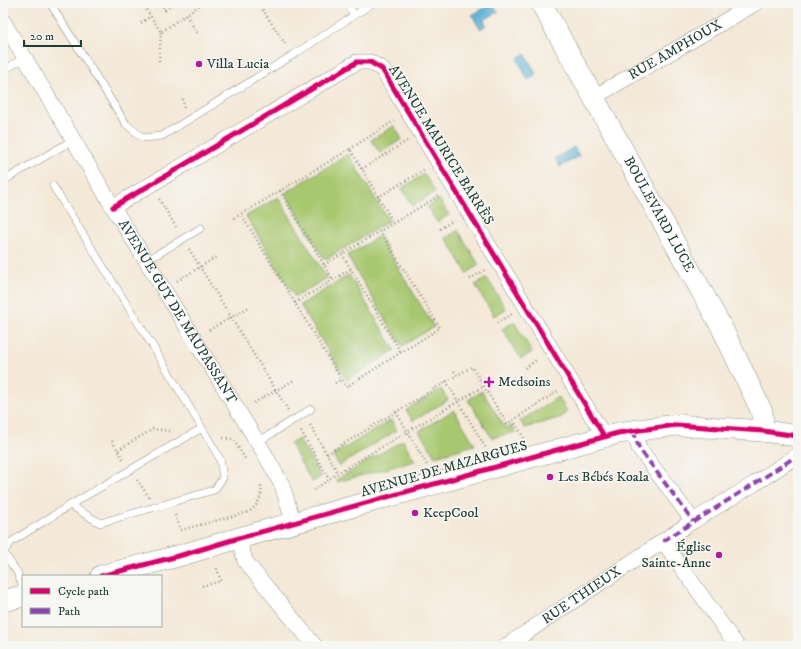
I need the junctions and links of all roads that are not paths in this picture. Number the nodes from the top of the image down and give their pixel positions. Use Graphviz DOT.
graph roads {
  1 [pos="50,3"];
  2 [pos="346,3"];
  3 [pos="373,3"];
  4 [pos="541,3"];
  5 [pos="756,3"];
  6 [pos="354,15"];
  7 [pos="3,21"];
  8 [pos="24,57"];
  9 [pos="3,71"];
  10 [pos="594,97"];
  11 [pos="73,140"];
  12 [pos="3,181"];
  13 [pos="53,186"];
  14 [pos="113,206"];
  15 [pos="201,228"];
  16 [pos="146,261"];
  17 [pos="312,409"];
  18 [pos="202,428"];
  19 [pos="633,430"];
  20 [pos="763,431"];
  21 [pos="604,436"];
  22 [pos="798,436"];
  23 [pos="258,442"];
  24 [pos="798,455"];
  25 [pos="70,504"];
  26 [pos="693,521"];
  27 [pos="294,524"];
  28 [pos="239,538"];
  29 [pos="663,541"];
  30 [pos="3,552"];
  31 [pos="105,575"];
  32 [pos="22,584"];
  33 [pos="22,596"];
  34 [pos="3,601"];
  35 [pos="316,646"];
  36 [pos="506,646"];
  37 [pos="737,646"];
  1 -- 6 [label="lane"];
  2 -- 6 [label="lane"];
  3 -- 6 [label="lane"];
  4 -- 10 [label="street, BOULEVARD LUCE"];
  5 -- 10 [label="street, RUE AMPHOUX"];
  7 -- 8 [label="street, AVENUE GUY DE MAUPASSANT"];
  8 -- 9 [label="lane"];
  8 -- 11 [label="street, AVENUE GUY DE MAUPASSANT"];
  10 -- 20 [label="street, BOULEVARD LUCE"];
  11 -- 12 [label="lane"];
  11 -- 14 [label="street, AVENUE GUY DE MAUPASSANT"];
  13 -- 18 [label="lane"];
  14 -- 16 [label="street, AVENUE GUY DE MAUPASSANT"];
  14 -- 21 [label="street, AVENUE MAURICE BARRÈS"];
  15 -- 16 [label="lane"];
  16 -- 23 [label="street, AVENUE GUY DE MAUPASSANT"];
  17 -- 23 [label="lane"];
  18 -- 25 [label="lane"];
  18 -- 25 [label="lane"];
  19 -- 20 [label="street, AVENUE DE MAZARGUES"];
  19 -- 21 [label="street, AVENUE DE MAZARGUES"];
  19 -- 26 [label="street"];
  20 -- 22 [label="street, AVENUE DE MAZARGUES"];
  21 -- 27 [label="street, AVENUE DE MAZARGUES"];
  23 -- 27 [label="street, AVENUE GUY DE MAUPASSANT"];
  24 -- 26 [label="street, RUE THIEUX"];
  25 -- 30 [label="lane"];
  26 -- 29 [label="street, RUE THIEUX"];
  27 -- 28 [label="street, AVENUE DE MAZARGUES"];
  28 -- 31 [label="street, AVENUE DE MAZARGUES"];
  28 -- 35 [label="street"];
  29 -- 36 [label="street, RUE THIEUX"];
  29 -- 37 [label="street"];
  30 -- 32 [label="lane"];
  33 -- 34 [label="street"];
}
